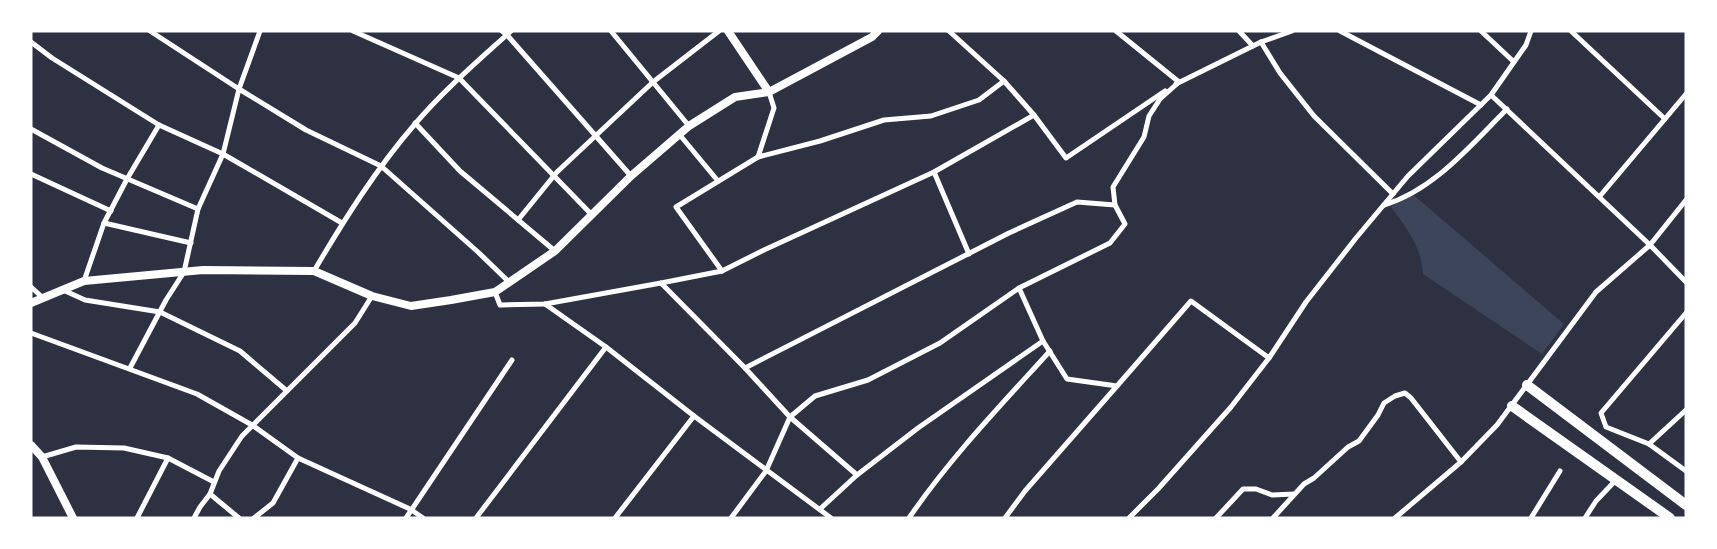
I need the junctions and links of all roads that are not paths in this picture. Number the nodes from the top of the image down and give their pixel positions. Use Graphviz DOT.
graph roads {
  1 [pos="150,31"];
  2 [pos="260,31"];
  3 [pos="353,31"];
  4 [pos="611,31"];
  5 [pos="719,31"];
  6 [pos="728,31"];
  7 [pos="878,31"];
  8 [pos="949,31"];
  9 [pos="1116,31"];
  10 [pos="1240,31"];
  11 [pos="1292,31"];
  12 [pos="1340,31"];
  13 [pos="1481,31"];
  14 [pos="1531,31"];
  15 [pos="1571,31"];
  16 [pos="507,32"];
  17 [pos="31,42"];
  18 [pos="1261,42"];
  19 [pos="1253,46"];
  20 [pos="1514,62"];
  21 [pos="459,78"];
  22 [pos="653,82"];
  23 [pos="1004,82"];
  24 [pos="1179,82"];
  25 [pos="239,89"];
  26 [pos="770,92"];
  27 [pos="1686,94"];
  28 [pos="1491,95"];
  29 [pos="1481,105"];
  30 [pos="1507,109"];
  31 [pos="1034,116"];
  32 [pos="1665,119"];
  33 [pos="415,124"];
  34 [pos="159,125"];
  35 [pos="689,126"];
  36 [pos="31,129"];
  37 [pos="679,134"];
  38 [pos="596,135"];
  39 [pos="223,154"];
  40 [pos="758,157"];
  41 [pos="381,166"];
  42 [pos="934,172"];
  43 [pos="31,174"];
  44 [pos="553,176"];
  45 [pos="631,176"];
  46 [pos="127,179"];
  47 [pos="718,181"];
  48 [pos="1393,194"];
  49 [pos="1600,196"];
  50 [pos="1686,200"];
  51 [pos="1114,205"];
  52 [pos="1384,205"];
  53 [pos="198,209"];
  54 [pos="111,211"];
  55 [pos="592,215"];
  56 [pos="518,220"];
  57 [pos="104,223"];
  58 [pos="342,223"];
  59 [pos="191,243"];
  60 [pos="1650,244"];
  61 [pos="555,251"];
  62 [pos="969,254"];
  63 [pos="314,271"];
  64 [pos="722,271"];
  65 [pos="184,272"];
  66 [pos="84,280"];
  67 [pos="509,282"];
  68 [pos="1686,282"];
  69 [pos="661,283"];
  70 [pos="31,287"];
  71 [pos="1019,288"];
  72 [pos="63,290"];
  73 [pos="495,292"];
  74 [pos="42,296"];
  75 [pos="372,296"];
  76 [pos="31,302"];
  77 [pos="545,304"];
  78 [pos="160,312"];
  79 [pos="1686,313"];
  80 [pos="31,332"];
  81 [pos="1043,341"];
  82 [pos="606,347"];
  83 [pos="1050,351"];
  84 [pos="1269,358"];
  85 [pos="512,360"];
  86 [pos="130,368"];
  87 [pos="745,368"];
  88 [pos="1117,386"];
  89 [pos="1527,386"];
  90 [pos="287,391"];
  91 [pos="1512,406"];
  92 [pos="1686,410"];
  93 [pos="694,416"];
  94 [pos="790,417"];
  95 [pos="252,425"];
  96 [pos="1649,444"];
  97 [pos="31,445"];
  98 [pos="42,457"];
  99 [pos="168,458"];
  100 [pos="298,458"];
  101 [pos="1461,462"];
  102 [pos="766,471"];
  103 [pos="1560,471"];
  104 [pos="1686,471"];
  105 [pos="857,475"];
  106 [pos="1616,480"];
  107 [pos="214,482"];
  108 [pos="210,494"];
  109 [pos="1294,494"];
  110 [pos="1686,505"];
  111 [pos="410,509"];
  112 [pos="820,509"];
  113 [pos="73,518"];
  114 [pos="137,518"];
  115 [pos="194,518"];
  116 [pos="238,518"];
  117 [pos="254,518"];
  118 [pos="406,518"];
  119 [pos="423,518"];
  120 [pos="476,518"];
  121 [pos="615,518"];
  122 [pos="731,518"];
  123 [pos="831,518"];
  124 [pos="909,518"];
  125 [pos="1005,518"];
  126 [pos="1129,518"];
  127 [pos="1216,518"];
  128 [pos="1273,518"];
  129 [pos="1395,518"];
  130 [pos="1531,518"];
  131 [pos="1585,518"];
  132 [pos="1670,518"];
  1 -- 25 [label="street"];
  2 -- 25 [label="street"];
  3 -- 21 [label="street"];
  4 -- 22 [label="street"];
  5 -- 22 [label="street"];
  6 -- 26 [label="street"];
  7 -- 26 [label="street"];
  8 -- 23 [label="street"];
  9 -- 24 [label="street"];
  10 -- 19 [label="street"];
  11 -- 18 [label="street"];
  12 -- 29 [label="street"];
  13 -- 20 [label="street"];
  14 -- 20 [label="street"];
  15 -- 32 [label="street"];
  16 -- 21 [label="street"];
  16 -- 38 [label="street"];
  17 -- 34 [label="street"];
  18 -- 19 [label="street"];
  18 -- 48 [label="street"];
  19 -- 24 [label="street"];
  20 -- 28 [label="street"];
  21 -- 33 [label="street"];
  21 -- 44 [label="street"];
  22 -- 35 [label="street"];
  22 -- 38 [label="street"];
  23 -- 31 [label="street"];
  23 -- 40 [label="street"];
  24 -- 31 [label="street"];
  24 -- 51 [label="street"];
  25 -- 39 [label="street"];
  25 -- 41 [label="street"];
  26 -- 35 [label="street"];
  26 -- 40 [label="street"];
  27 -- 32 [label="street"];
  28 -- 29 [label="street"];
  28 -- 30 [label="street"];
  29 -- 48 [label="street"];
  30 -- 49 [label="street"];
  30 -- 52 [label="street"];
  31 -- 42 [label="street"];
  32 -- 49 [label="street"];
  33 -- 41 [label="street"];
  33 -- 56 [label="street"];
  34 -- 39 [label="street"];
  34 -- 46 [label="street"];
  35 -- 37 [label="street"];
  36 -- 46 [label="street"];
  37 -- 45 [label="street"];
  37 -- 47 [label="street"];
  38 -- 44 [label="street"];
  38 -- 45 [label="street"];
  39 -- 53 [label="street"];
  39 -- 58 [label="street"];
  40 -- 47 [label="street"];
  41 -- 58 [label="street"];
  41 -- 67 [label="street"];
  42 -- 62 [label="street"];
  42 -- 64 [label="street"];
  43 -- 54 [label="street"];
  44 -- 55 [label="street"];
  44 -- 56 [label="street"];
  45 -- 55 [label="street"];
  46 -- 53 [label="street"];
  46 -- 54 [label="street"];
  47 -- 64 [label="street"];
  48 -- 52 [label="street"];
  49 -- 60 [label="street"];
  50 -- 60 [label="street"];
  51 -- 62 [label="street"];
  51 -- 71 [label="street"];
  52 -- 84 [label="street"];
  53 -- 59 [label="street"];
  54 -- 57 [label="street"];
  55 -- 61 [label="street"];
  56 -- 61 [label="street"];
  57 -- 59 [label="street"];
  57 -- 66 [label="street"];
  58 -- 63 [label="street"];
  59 -- 65 [label="street"];
  60 -- 68 [label="street"];
  60 -- 89 [label="street"];
  61 -- 67 [label="street"];
  62 -- 87 [label="street"];
  63 -- 65 [label="street"];
  63 -- 75 [label="street"];
  64 -- 69 [label="street"];
  65 -- 66 [label="street"];
  65 -- 78 [label="street"];
  66 -- 72 [label="street"];
  67 -- 73 [label="street"];
  69 -- 77 [label="street"];
  69 -- 87 [label="street"];
  70 -- 74 [label="street"];
  71 -- 81 [label="street"];
  71 -- 94 [label="street"];
  72 -- 74 [label="street"];
  72 -- 78 [label="street"];
  73 -- 75 [label="street"];
  73 -- 77 [label="street"];
  74 -- 76 [label="street"];
  75 -- 90 [label="street"];
  77 -- 82 [label="street"];
  78 -- 86 [label="street"];
  78 -- 90 [label="street"];
  79 -- 96 [label="street"];
  80 -- 86 [label="street"];
  81 -- 83 [label="street"];
  81 -- 105 [label="street"];
  82 -- 93 [label="street"];
  82 -- 120 [label="street"];
  83 -- 88 [label="street"];
  83 -- 124 [label="street"];
  84 -- 88 [label="street"];
  84 -- 126 [label="street"];
  85 -- 111 [label="street"];
  86 -- 95 [label="street"];
  87 -- 94 [label="street"];
  88 -- 125 [label="street"];
  89 -- 91 [label="street"];
  89 -- 110 [label="main road"];
  90 -- 95 [label="street"];
  91 -- 101 [label="street"];
  91 -- 106 [label="main road"];
  92 -- 96 [label="street"];
  93 -- 102 [label="street"];
  93 -- 121 [label="street"];
  94 -- 102 [label="street"];
  94 -- 105 [label="street"];
  95 -- 100 [label="street"];
  95 -- 107 [label="street"];
  96 -- 104 [label="street"];
  97 -- 98 [label="street"];
  98 -- 99 [label="street"];
  98 -- 113 [label="street"];
  99 -- 107 [label="street"];
  99 -- 114 [label="street"];
  100 -- 111 [label="street"];
  100 -- 117 [label="street"];
  101 -- 109 [label="street"];
  101 -- 129 [label="street"];
  102 -- 112 [label="street"];
  102 -- 122 [label="street"];
  103 -- 130 [label="street"];
  105 -- 112 [label="street"];
  106 -- 131 [label="street"];
  106 -- 132 [label="main road"];
  107 -- 108 [label="street"];
  108 -- 115 [label="street"];
  108 -- 116 [label="street"];
  109 -- 127 [label="street"];
  109 -- 128 [label="street"];
  111 -- 118 [label="street"];
  111 -- 119 [label="street"];
  112 -- 123 [label="street"];
}
